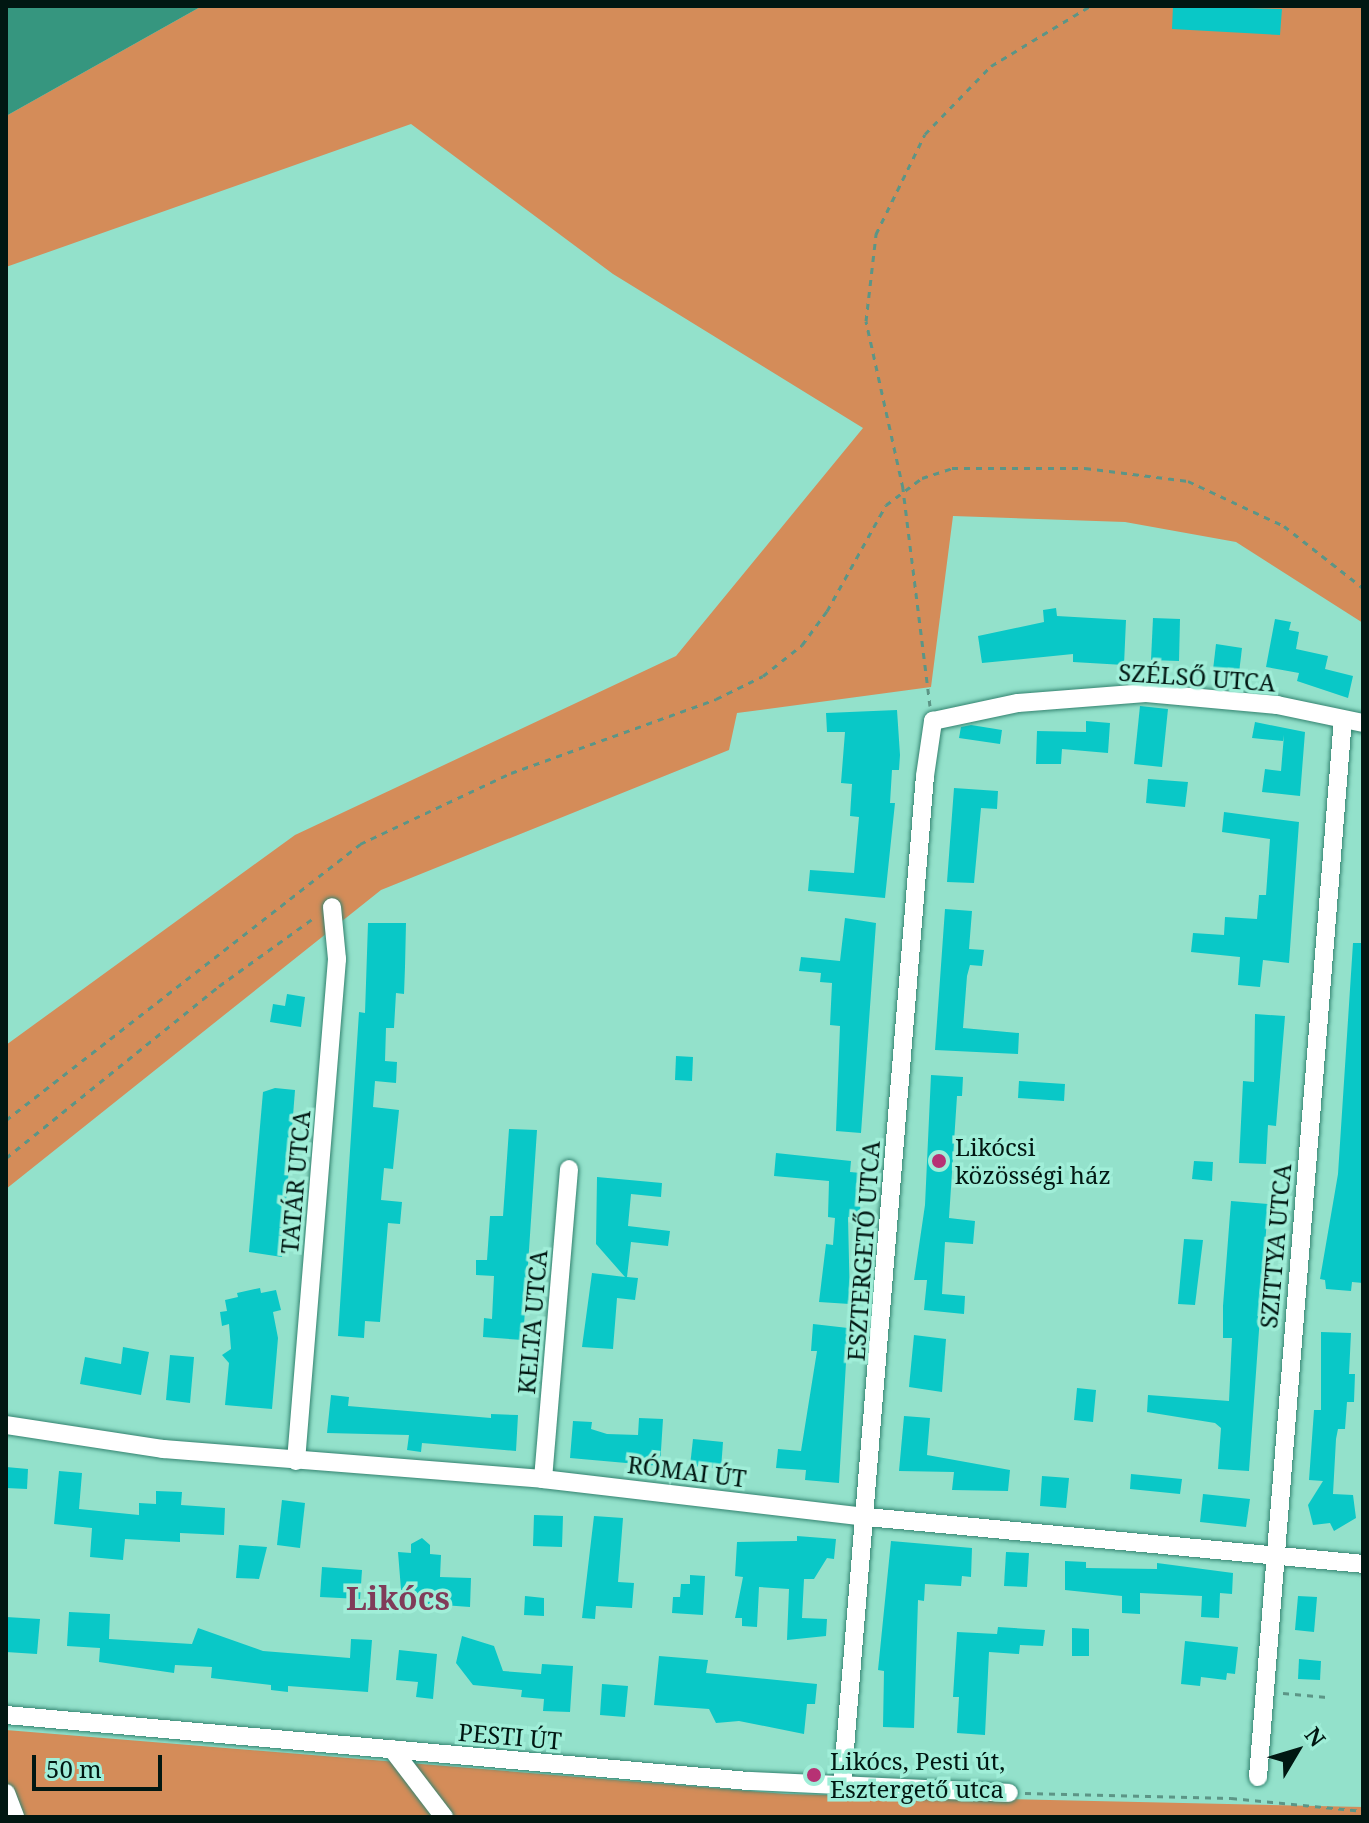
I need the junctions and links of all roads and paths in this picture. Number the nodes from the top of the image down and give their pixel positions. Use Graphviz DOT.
graph roads {
  1 [pos="1090,6"];
  2 [pos="903,488"];
  3 [pos="1363,588"];
  4 [pos="1343,719"];
  5 [pos="933,721"];
  6 [pos="1363,723"];
  7 [pos="332,907"];
  8 [pos="6,1120"];
  9 [pos="6,1158"];
  10 [pos="569,1169"];
  11 [pos="6,1425"];
  12 [pos="296,1461"];
  13 [pos="543,1479"];
  14 [pos="867,1517"];
  15 [pos="1274,1557"];
  16 [pos="1363,1564"];
  17 [pos="1284,1694"];
  18 [pos="1327,1697"];
  19 [pos="6,1715"];
  20 [pos="392,1749"];
  21 [pos="1258,1777"];
  22 [pos="842,1785"];
  23 [pos="6,1793"];
  24 [pos="1009,1793"];
  25 [pos="1363,1811"];
  26 [pos="15,1817"];
  27 [pos="444,1817"];
  1 -- 2 [label="path"];
  2 -- 3 [label="path"];
  2 -- 5 [label="path"];
  2 -- 8 [label="path"];
  4 -- 5 [label="street, SZÉLSŐ UTCA"];
  4 -- 6 [label="street, SZÉLSŐ UTCA"];
  4 -- 15 [label="street, SZITTYA UTCA"];
  5 -- 14 [label="street, ESZTERGETŐ UTCA"];
  7 -- 9 [label="path"];
  7 -- 12 [label="street, TATÁR UTCA"];
  10 -- 13 [label="street, KELTA UTCA"];
  11 -- 12 [label="street, RÓMAI ÚT"];
  12 -- 13 [label="street, RÓMAI ÚT"];
  13 -- 14 [label="street, RÓMAI ÚT"];
  14 -- 15 [label="street, RÓMAI ÚT"];
  14 -- 22 [label="street, ESZTERGETŐ UTCA"];
  15 -- 16 [label="street, RÓMAI ÚT"];
  15 -- 21 [label="street, SZITTYA UTCA"];
  17 -- 18 [label="path"];
  19 -- 20 [label="street, PESTI ÚT"];
  20 -- 22 [label="street, PESTI ÚT"];
  20 -- 27 [label="street"];
  22 -- 24 [label="street, PESTI ÚT"];
  23 -- 26 [label="street"];
  24 -- 25 [label="path"];
}
